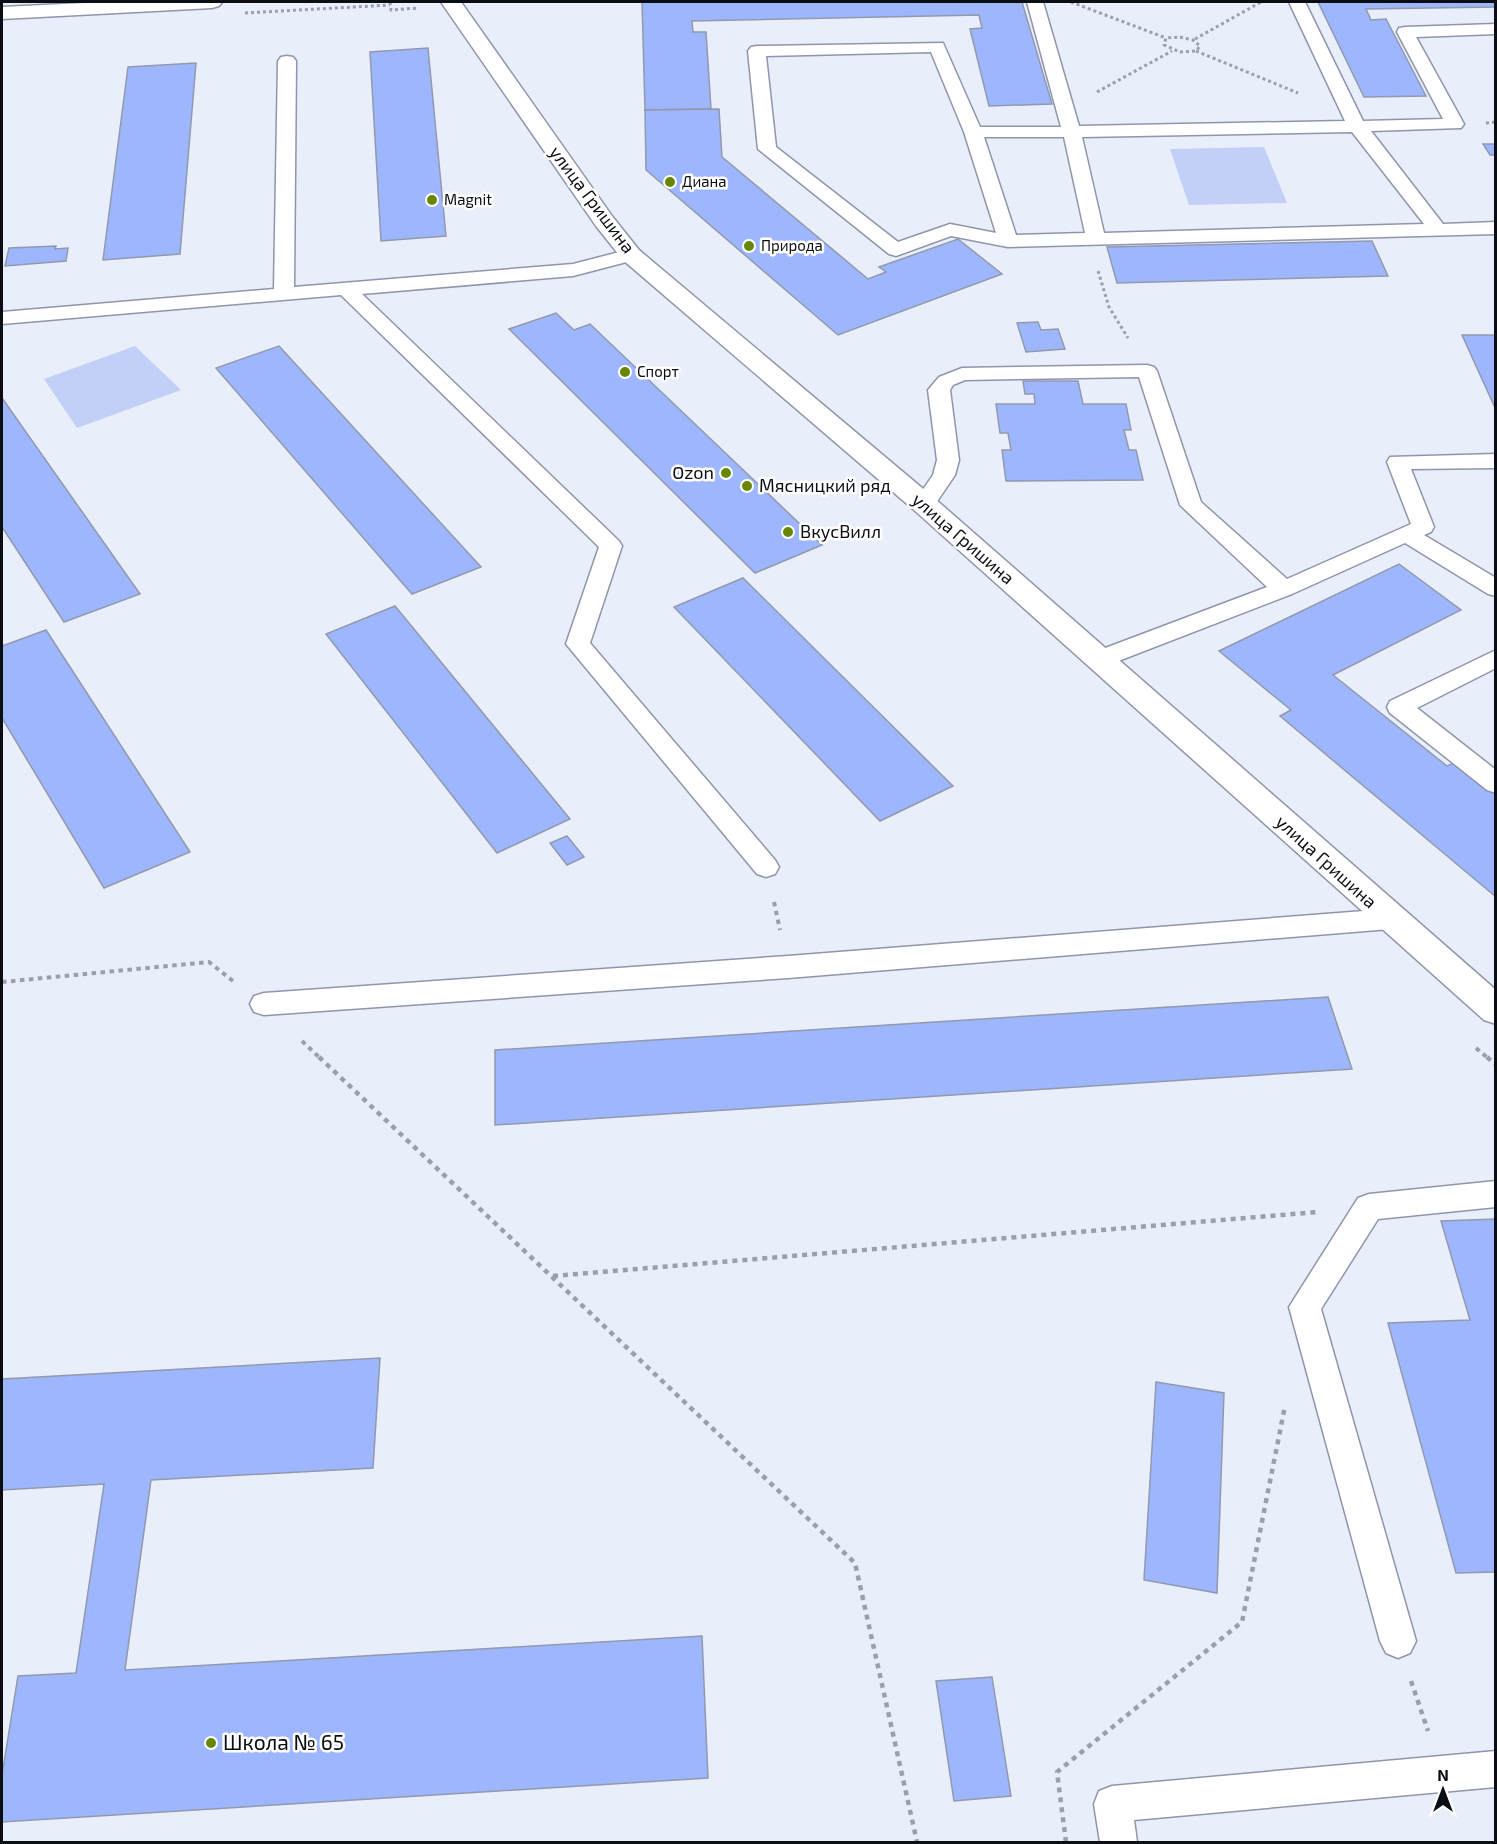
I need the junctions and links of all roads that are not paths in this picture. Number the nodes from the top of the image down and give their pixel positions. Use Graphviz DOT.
graph roads {
  1 [pos="212,2"];
  2 [pos="451,2"];
  3 [pos="1035,2"];
  4 [pos="1297,2"];
  5 [pos="2,13"];
  6 [pos="1496,28"];
  7 [pos="286,61"];
  8 [pos="1354,120"];
  9 [pos="973,132"];
  10 [pos="1072,132"];
  11 [pos="1438,230"];
  12 [pos="1491,236"];
  13 [pos="1092,238"];
  14 [pos="1008,241"];
  15 [pos="631,255"];
  16 [pos="346,289"];
  17 [pos="284,295"];
  18 [pos="2,318"];
  19 [pos="1496,461"];
  20 [pos="924,504"];
  21 [pos="1406,534"];
  22 [pos="1284,589"];
  23 [pos="1496,589"];
  24 [pos="1496,657"];
  25 [pos="1100,659"];
  26 [pos="1496,784"];
  27 [pos="766,867"];
  28 [pos="1390,919"];
  29 [pos="264,1004"];
  30 [pos="1496,1011"];
  31 [pos="1496,1194"];
  32 [pos="1398,1641"];
  33 [pos="1496,1769"];
  34 [pos="1119,1842"];
  1 -- 5 [label="street"];
  2 -- 15 [label="street, улица Гришина"];
  3 -- 10 [label="lane"];
  4 -- 8 [label="lane"];
  6 -- 8 [label="lane"];
  7 -- 17 [label="lane"];
  8 -- 10 [label="lane"];
  8 -- 11 [label="lane"];
  9 -- 10 [label="lane"];
  9 -- 14 [label="lane"];
  9 -- 14 [label="lane"];
  10 -- 13 [label="lane"];
  11 -- 12 [label="lane"];
  11 -- 13 [label="lane"];
  13 -- 14 [label="lane"];
  15 -- 16 [label="lane"];
  15 -- 20 [label="street, улица Гришина"];
  16 -- 17 [label="lane"];
  16 -- 27 [label="lane"];
  17 -- 18 [label="lane"];
  19 -- 21 [label="lane"];
  20 -- 22 [label="lane"];
  20 -- 25 [label="street, улица Гришина"];
  21 -- 22 [label="lane"];
  21 -- 23 [label="lane"];
  22 -- 25 [label="lane"];
  24 -- 26 [label="lane"];
  25 -- 28 [label="street, улица Гришина"];
  28 -- 29 [label="lane"];
  28 -- 30 [label="street, улица Гришина"];
  31 -- 32 [label="lane"];
  33 -- 34 [label="lane"];
}
